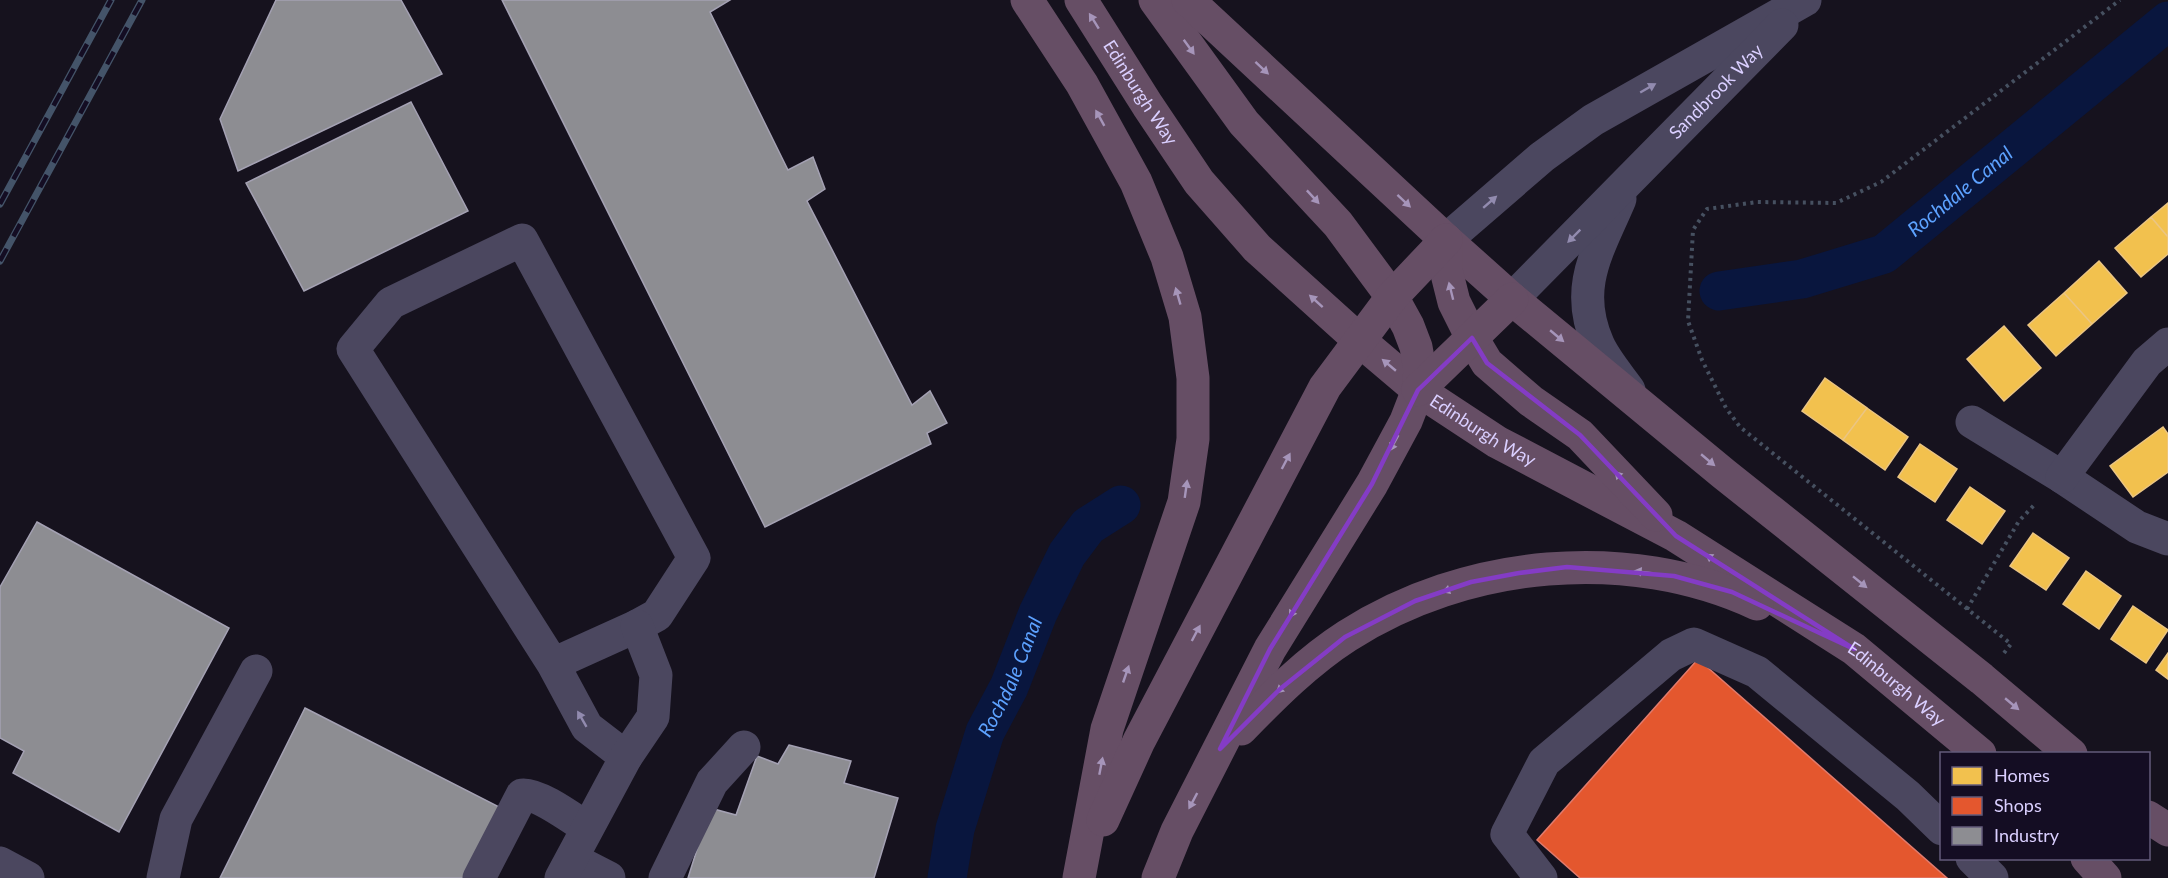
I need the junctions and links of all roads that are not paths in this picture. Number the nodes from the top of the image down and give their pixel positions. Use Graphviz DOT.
graph roads {
  1 [pos="1027,0"];
  2 [pos="1081,0"];
  3 [pos="1155,0"];
  4 [pos="1188,0"];
  5 [pos="1806,0"];
  6 [pos="1626,183"];
  7 [pos="1446,240"];
  8 [pos="1392,297"];
  9 [pos="1512,299"];
  10 [pos="1472,339"];
  11 [pos="1359,340"];
  12 [pos="2168,344"];
  13 [pos="1418,390"];
  14 [pos="1637,402"];
  15 [pos="1972,422"];
  16 [pos="2062,477"];
  17 [pos="1676,536"];
  18 [pos="2168,539"];
  19 [pos="637,626"];
  20 [pos="1854,649"];
  21 [pos="553,664"];
  22 [pos="256,671"];
  23 [pos="744,747"];
  24 [pos="1220,749"];
  25 [pos="1979,752"];
  26 [pos="2070,752"];
  27 [pos="626,757"];
  28 [pos="2150,818"];
  29 [pos="587,828"];
  30 [pos="1940,828"];
  31 [pos="2168,830"];
  32 [pos="1974,860"];
  33 [pos="2089,860"];
  34 [pos="0,863"];
  35 [pos="566,868"];
  36 [pos="1081,871"];
  37 [pos="28,878"];
  38 [pos="163,878"];
  39 [pos="478,878"];
  40 [pos="609,878"];
  41 [pos="665,878"];
  42 [pos="1158,878"];
  43 [pos="1541,878"];
  44 [pos="1992,878"];
  45 [pos="2105,878"];
  36 -- 1 [label="highway, one-way"];
  11 -- 2 [label="highway, Edinburgh Way, one-way"];
  3 -- 8 [label="highway, one-way"];
  4 -- 7 [label="highway, one-way"];
  5 -- 6 [label="street, Sandbrook Way"];
  7 -- 5 [label="street, one-way"];
  6 -- 9 [label="street, Sandbrook Way, one-way"];
  6 -- 14 [label="street, Sandbrook Way"];
  7 -- 8 [label="highway"];
  7 -- 9 [label="highway"];
  10 -- 7 [label="highway, one-way"];
  8 -- 11 [label="highway"];
  8 -- 13 [label="highway"];
  9 -- 10 [label="highway"];
  9 -- 14 [label="highway, one-way"];
  10 -- 13 [label="highway"];
  17 -- 10 [label="highway, one-way"];
  13 -- 11 [label="highway, Edinburgh Way, one-way"];
  36 -- 11 [label="highway, one-way"];
  12 -- 16 [label="street"];
  13 -- 17 [label="highway, Edinburgh Way"];
  13 -- 24 [label="highway, one-way"];
  14 -- 26 [label="highway, one-way"];
  15 -- 16 [label="street"];
  16 -- 18 [label="street"];
  20 -- 17 [label="highway, Edinburgh Way, one-way"];
  19 -- 21 [label="street"];
  19 -- 21 [label="street"];
  19 -- 27 [label="street"];
  20 -- 24 [label="highway, one-way"];
  20 -- 25 [label="highway, Edinburgh Way"];
  27 -- 21 [label="street, one-way"];
  22 -- 38 [label="street"];
  23 -- 41 [label="street"];
  24 -- 42 [label="highway, one-way"];
  27 -- 29 [label="street"];
  28 -- 31 [label="highway"];
  29 -- 35 [label="street"];
  29 -- 39 [label="street"];
  30 -- 43 [label="street"];
  32 -- 44 [label="street"];
  33 -- 45 [label="highway"];
  34 -- 37 [label="street"];
  35 -- 40 [label="street"];
}
